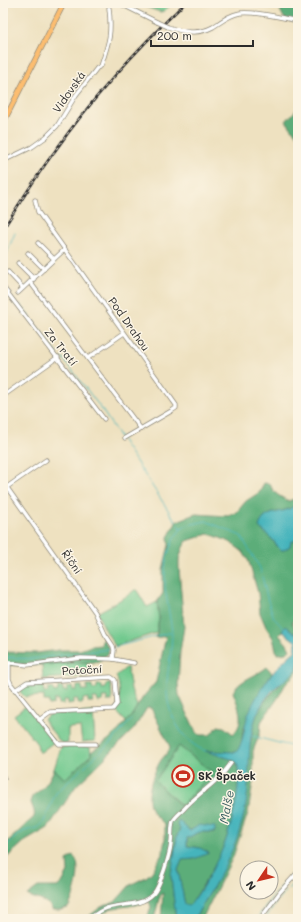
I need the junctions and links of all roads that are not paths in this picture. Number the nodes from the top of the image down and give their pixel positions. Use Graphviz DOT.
graph roads {
  1 [pos="64,3"];
  2 [pos="119,3"];
  3 [pos="109,8"];
  4 [pos="298,21"];
  5 [pos="3,123"];
  6 [pos="3,161"];
  7 [pos="35,200"];
  8 [pos="38,243"];
  9 [pos="65,249"];
  10 [pos="28,253"];
  11 [pos="54,259"];
  12 [pos="18,263"];
  13 [pos="44,269"];
  14 [pos="8,272"];
  15 [pos="34,279"];
  16 [pos="30,282"];
  17 [pos="3,287"];
  18 [pos="24,288"];
  19 [pos="18,293"];
  20 [pos="124,333"];
  21 [pos="58,358"];
  22 [pos="88,358"];
  23 [pos="3,396"];
  24 [pos="104,419"];
  25 [pos="141,429"];
  26 [pos="125,438"];
  27 [pos="46,460"];
  28 [pos="3,482"];
  29 [pos="7,487"];
  30 [pos="113,659"];
  31 [pos="3,662"];
  32 [pos="9,663"];
  33 [pos="134,663"];
  34 [pos="15,690"];
  35 [pos="39,720"];
  36 [pos="96,744"];
  37 [pos="231,763"];
  38 [pos="298,872"];
  39 [pos="89,919"];
  40 [pos="260,919"];
  1 -- 5 [label="main road"];
  2 -- 4 [label="street, bridge"];
  3 -- 6 [label="street, Vidovská"];
  7 -- 9 [label="street, Pod Drahou"];
  8 -- 11 [label="street"];
  9 -- 11 [label="street"];
  9 -- 20 [label="street, Pod Drahou"];
  10 -- 13 [label="street"];
  11 -- 13 [label="street"];
  12 -- 15 [label="street"];
  13 -- 15 [label="street"];
  14 -- 18 [label="street"];
  15 -- 16 [label="street"];
  16 -- 18 [label="street"];
  16 -- 22 [label="street"];
  17 -- 21 [label="street, Za Tratí"];
  18 -- 19 [label="street"];
  20 -- 22 [label="street"];
  20 -- 25 [label="street, Pod Drahou"];
  21 -- 23 [label="street"];
  21 -- 24 [label="street, Za Tratí"];
  22 -- 25 [label="street"];
  25 -- 26 [label="street, Pod Drahou"];
  27 -- 29 [label="street"];
  28 -- 29 [label="street, Říční"];
  29 -- 30 [label="street, Říční"];
  30 -- 32 [label="street"];
  30 -- 33 [label="street"];
  31 -- 32 [label="street"];
  32 -- 34 [label="street"];
  34 -- 35 [label="street"];
  34 -- 35 [label="street, Potoční"];
  35 -- 36 [label="street"];
  37 -- 39 [label="street"];
  38 -- 40 [label="street"];
}
